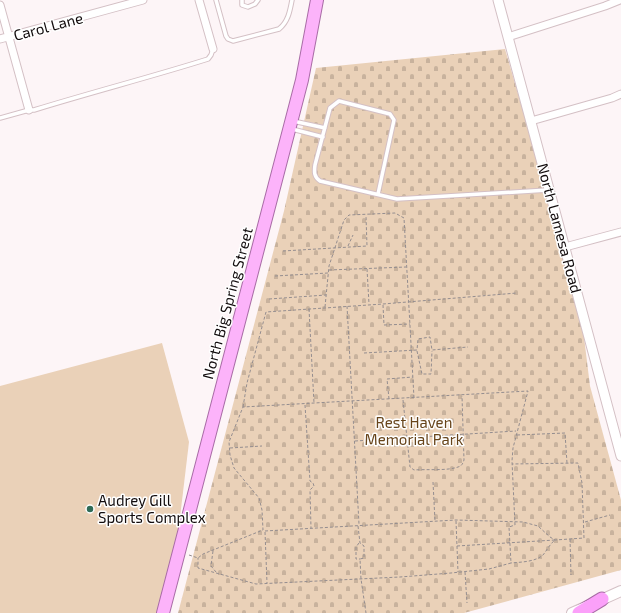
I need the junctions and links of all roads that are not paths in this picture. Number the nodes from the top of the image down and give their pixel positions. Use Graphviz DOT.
graph roads {
  1 [pos="143,0"];
  2 [pos="199,0"];
  3 [pos="216,0"];
  4 [pos="242,0"];
  5 [pos="258,0"];
  6 [pos="292,0"];
  7 [pos="317,0"];
  8 [pos="498,0"];
  9 [pos="620,0"];
  10 [pos="0,5"];
  11 [pos="9,37"];
  12 [pos="508,37"];
  13 [pos="0,39"];
  14 [pos="213,49"];
  15 [pos="621,94"];
  16 [pos="29,110"];
  17 [pos="0,118"];
  18 [pos="531,121"];
  19 [pos="290,124"];
  20 [pos="325,128"];
  21 [pos="322,137"];
  22 [pos="549,190"];
  23 [pos="378,194"];
  24 [pos="621,232"];
  25 [pos="565,247"];
  26 [pos="621,456"];
  27 [pos="621,591"];
  28 [pos="602,599"];
  29 [pos="163,613"];
  30 [pos="572,613"];
  31 [pos="579,613"];
  1 -- 11 [label="street, Carol Lane"];
  2 -- 14 [label="street"];
  3 -- 6 [label="lane"];
  4 -- 5 [label="lane"];
  7 -- 19 [label="highway, North Big Spring Street"];
  8 -- 12 [label="street, North Lamesa Road"];
  9 -- 12 [label="street"];
  10 -- 11 [label="street"];
  11 -- 13 [label="street, Carol Lane"];
  11 -- 16 [label="street"];
  12 -- 18 [label="street, North Lamesa Road"];
  14 -- 16 [label="lane"];
  15 -- 18 [label="street"];
  16 -- 17 [label="lane"];
  18 -- 22 [label="street, North Lamesa Road"];
  19 -- 20 [label="lane"];
  19 -- 21 [label="lane"];
  19 -- 29 [label="highway, North Big Spring Street"];
  20 -- 21 [label="lane"];
  20 -- 23 [label="lane"];
  21 -- 23 [label="lane"];
  22 -- 23 [label="lane"];
  22 -- 25 [label="street, North Lamesa Road"];
  24 -- 25 [label="street"];
  25 -- 26 [label="street, North Lamesa Road"];
  27 -- 28 [label="main road"];
  28 -- 30 [label="main road"];
  28 -- 31 [label="highway"];
}
